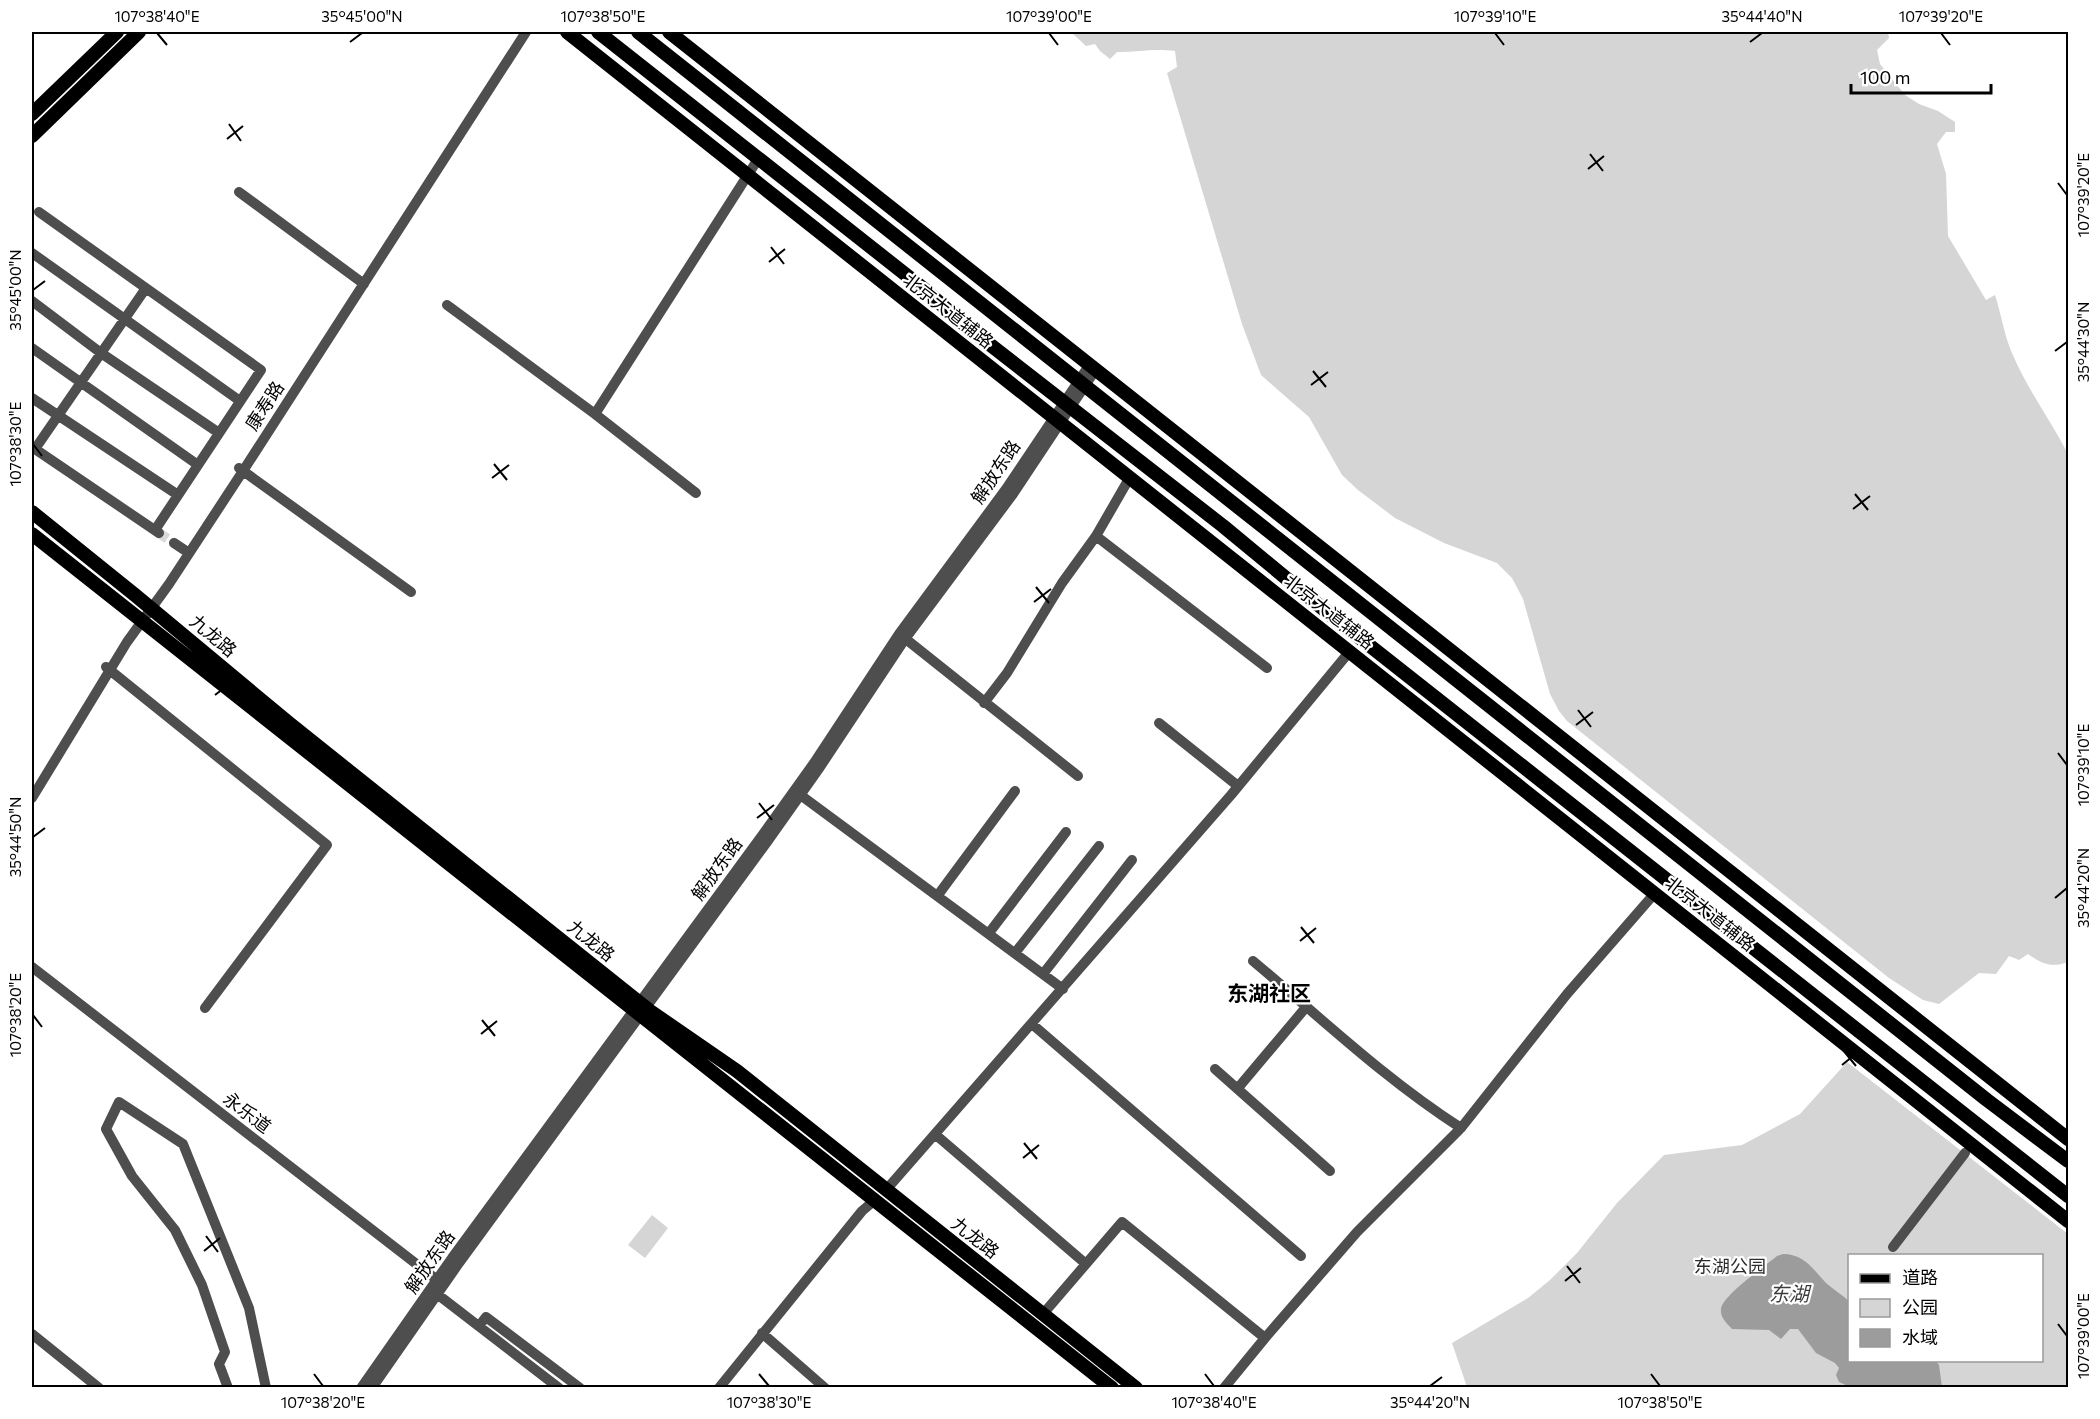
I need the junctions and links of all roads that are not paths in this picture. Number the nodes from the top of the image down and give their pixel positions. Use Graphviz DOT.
graph roads {
  1 [pos="117,32"];
  2 [pos="139,32"];
  3 [pos="519,32"];
  4 [pos="526,32"];
  5 [pos="567,32"];
  6 [pos="598,32"];
  7 [pos="638,32"];
  8 [pos="669,32"];
  9 [pos="32,114"];
  10 [pos="32,136"];
  11 [pos="758,159"];
  12 [pos="748,175"];
  13 [pos="239,192"];
  14 [pos="39,212"];
  15 [pos="32,253"];
  16 [pos="362,283"];
  17 [pos="146,288"];
  18 [pos="32,301"];
  19 [pos="447,305"];
  20 [pos="125,319"];
  21 [pos="32,348"];
  22 [pos="102,353"];
  23 [pos="1093,366"];
  24 [pos="81,383"];
  25 [pos="1082,383"];
  26 [pos="32,398"];
  27 [pos="240,401"];
  28 [pos="1067,405"];
  29 [pos="595,414"];
  30 [pos="58,417"];
  31 [pos="1057,419"];
  32 [pos="219,433"];
  33 [pos="198,465"];
  34 [pos="241,469"];
  35 [pos="1130,477"];
  36 [pos="696,493"];
  37 [pos="178,495"];
  38 [pos="32,513"];
  39 [pos="32,534"];
  40 [pos="1096,536"];
  41 [pos="174,543"];
  42 [pos="187,551"];
  43 [pos="411,592"];
  44 [pos="149,607"];
  45 [pos="140,619"];
  46 [pos="902,636"];
  47 [pos="1350,651"];
  48 [pos="1267,668"];
  49 [pos="108,669"];
  50 [pos="984,703"];
  51 [pos="1159,723"];
  52 [pos="1078,776"];
  53 [pos="1238,786"];
  54 [pos="32,788"];
  55 [pos="1016,791"];
  56 [pos="797,793"];
  57 [pos="32,798"];
  58 [pos="1066,832"];
  59 [pos="1099,846"];
  60 [pos="1132,860"];
  61 [pos="1655,893"];
  62 [pos="938,895"];
  63 [pos="988,933"];
  64 [pos="1016,953"];
  65 [pos="1253,961"];
  66 [pos="32,967"];
  67 [pos="1043,974"];
  68 [pos="32,975"];
  69 [pos="1063,989"];
  70 [pos="1307,1006"];
  71 [pos="205,1008"];
  72 [pos="640,1009"];
  73 [pos="1032,1024"];
  74 [pos="1215,1069"];
  75 [pos="1238,1088"];
  76 [pos="1461,1128"];
  77 [pos="936,1135"];
  78 [pos="2068,1139"];
  79 [pos="1965,1153"];
  80 [pos="2068,1161"];
  81 [pos="1330,1171"];
  82 [pos="886,1190"];
  83 [pos="2068,1196"];
  84 [pos="874,1200"];
  85 [pos="2068,1221"];
  86 [pos="1893,1247"];
  87 [pos="1301,1256"];
  88 [pos="1086,1264"];
  89 [pos="438,1287"];
  90 [pos="1043,1314"];
  91 [pos="479,1326"];
  92 [pos="762,1333"];
  93 [pos="32,1334"];
  94 [pos="1265,1338"];
  95 [pos="99,1388"];
  96 [pos="228,1388"];
  97 [pos="266,1388"];
  98 [pos="362,1388"];
  99 [pos="372,1388"];
  100 [pos="559,1388"];
  101 [pos="580,1388"];
  102 [pos="719,1388"];
  103 [pos="825,1388"];
  104 [pos="1112,1388"];
  105 [pos="1136,1388"];
  106 [pos="1224,1388"];
  1 -- 9 [label="main road"];
  2 -- 10 [label="main road"];
  3 -- 16 [label="street, 康寿路"];
  4 -- 16 [label="street, 康寿路"];
  5 -- 12 [label="main road, 北京大道辅路"];
  6 -- 11 [label="main road"];
  7 -- 25 [label="main road"];
  8 -- 23 [label="main road"];
  11 -- 12 [label="street"];
  11 -- 28 [label="main road"];
  12 -- 29 [label="street"];
  12 -- 31 [label="main road, 北京大道辅路"];
  13 -- 16 [label="street"];
  14 -- 17 [label="street"];
  15 -- 20 [label="street"];
  16 -- 34 [label="street, 康寿路"];
  17 -- 20 [label="street"];
  17 -- 27 [label="street"];
  18 -- 22 [label="street"];
  19 -- 29 [label="street"];
  20 -- 22 [label="street"];
  20 -- 27 [label="street"];
  21 -- 24 [label="street"];
  22 -- 24 [label="street"];
  22 -- 32 [label="street"];
  23 -- 25 [label="street, 解放东路"];
  23 -- 78 [label="main road"];
  24 -- 30 [label="street"];
  24 -- 33 [label="street"];
  25 -- 28 [label="street, 解放东路"];
  25 -- 80 [label="main road"];
  26 -- 30 [label="street"];
  27 -- 32 [label="street"];
  28 -- 31 [label="street, 解放东路"];
  28 -- 83 [label="main road"];
  29 -- 36 [label="street"];
  30 -- 37 [label="street"];
  30 -- 37 [label="street"];
  31 -- 35 [label="main road, 北京大道辅路"];
  31 -- 46 [label="street, 解放东路"];
  32 -- 33 [label="street"];
  33 -- 37 [label="street"];
  34 -- 42 [label="street, 康寿路"];
  34 -- 43 [label="street"];
  35 -- 40 [label="street"];
  35 -- 47 [label="main road, 北京大道辅路"];
  38 -- 44 [label="main road, 九龙路"];
  39 -- 45 [label="main road, 九龙路"];
  40 -- 48 [label="street"];
  40 -- 50 [label="street"];
  41 -- 42 [label="street"];
  42 -- 44 [label="street, 康寿路"];
  44 -- 45 [label="street, 康寿路"];
  44 -- 72 [label="main road, 九龙路"];
  45 -- 49 [label="street, 康寿路"];
  45 -- 72 [label="main road, 九龙路"];
  46 -- 50 [label="street"];
  46 -- 56 [label="street, 解放东路"];
  47 -- 53 [label="street"];
  47 -- 61 [label="main road, 北京大道辅路"];
  49 -- 54 [label="street, 康寿路"];
  49 -- 57 [label="street, 康寿路"];
  49 -- 71 [label="street"];
  50 -- 52 [label="street"];
  51 -- 53 [label="street"];
  53 -- 69 [label="street"];
  55 -- 62 [label="street"];
  56 -- 62 [label="street"];
  56 -- 72 [label="street, 解放东路"];
  58 -- 63 [label="street"];
  59 -- 64 [label="street"];
  60 -- 67 [label="street"];
  61 -- 76 [label="street"];
  61 -- 85 [label="main road, 北京大道辅路"];
  62 -- 63 [label="street"];
  63 -- 64 [label="street"];
  64 -- 67 [label="street"];
  65 -- 70 [label="street"];
  66 -- 89 [label="street, 永乐道"];
  67 -- 69 [label="street"];
  68 -- 89 [label="street, 永乐道"];
  69 -- 73 [label="street"];
  70 -- 75 [label="street"];
  70 -- 76 [label="street"];
  72 -- 82 [label="main road, 九龙路"];
  72 -- 84 [label="main road, 九龙路"];
  72 -- 89 [label="street, 解放东路"];
  73 -- 77 [label="street"];
  73 -- 87 [label="street"];
  74 -- 75 [label="street"];
  75 -- 81 [label="street"];
  76 -- 94 [label="street"];
  77 -- 82 [label="street"];
  77 -- 88 [label="street"];
  79 -- 86 [label="street"];
  82 -- 90 [label="main road, 九龙路"];
  84 -- 92 [label="street"];
  84 -- 104 [label="main road, 九龙路"];
  88 -- 90 [label="street"];
  88 -- 94 [label="street"];
  89 -- 91 [label="street"];
  89 -- 98 [label="street, 解放东路"];
  89 -- 99 [label="street, 解放东路"];
  90 -- 105 [label="main road, 九龙路"];
  91 -- 100 [label="street"];
  91 -- 101 [label="street"];
  92 -- 102 [label="street"];
  92 -- 103 [label="street"];
  93 -- 95 [label="street"];
  94 -- 106 [label="street"];
  96 -- 97 [label="street"];
}
